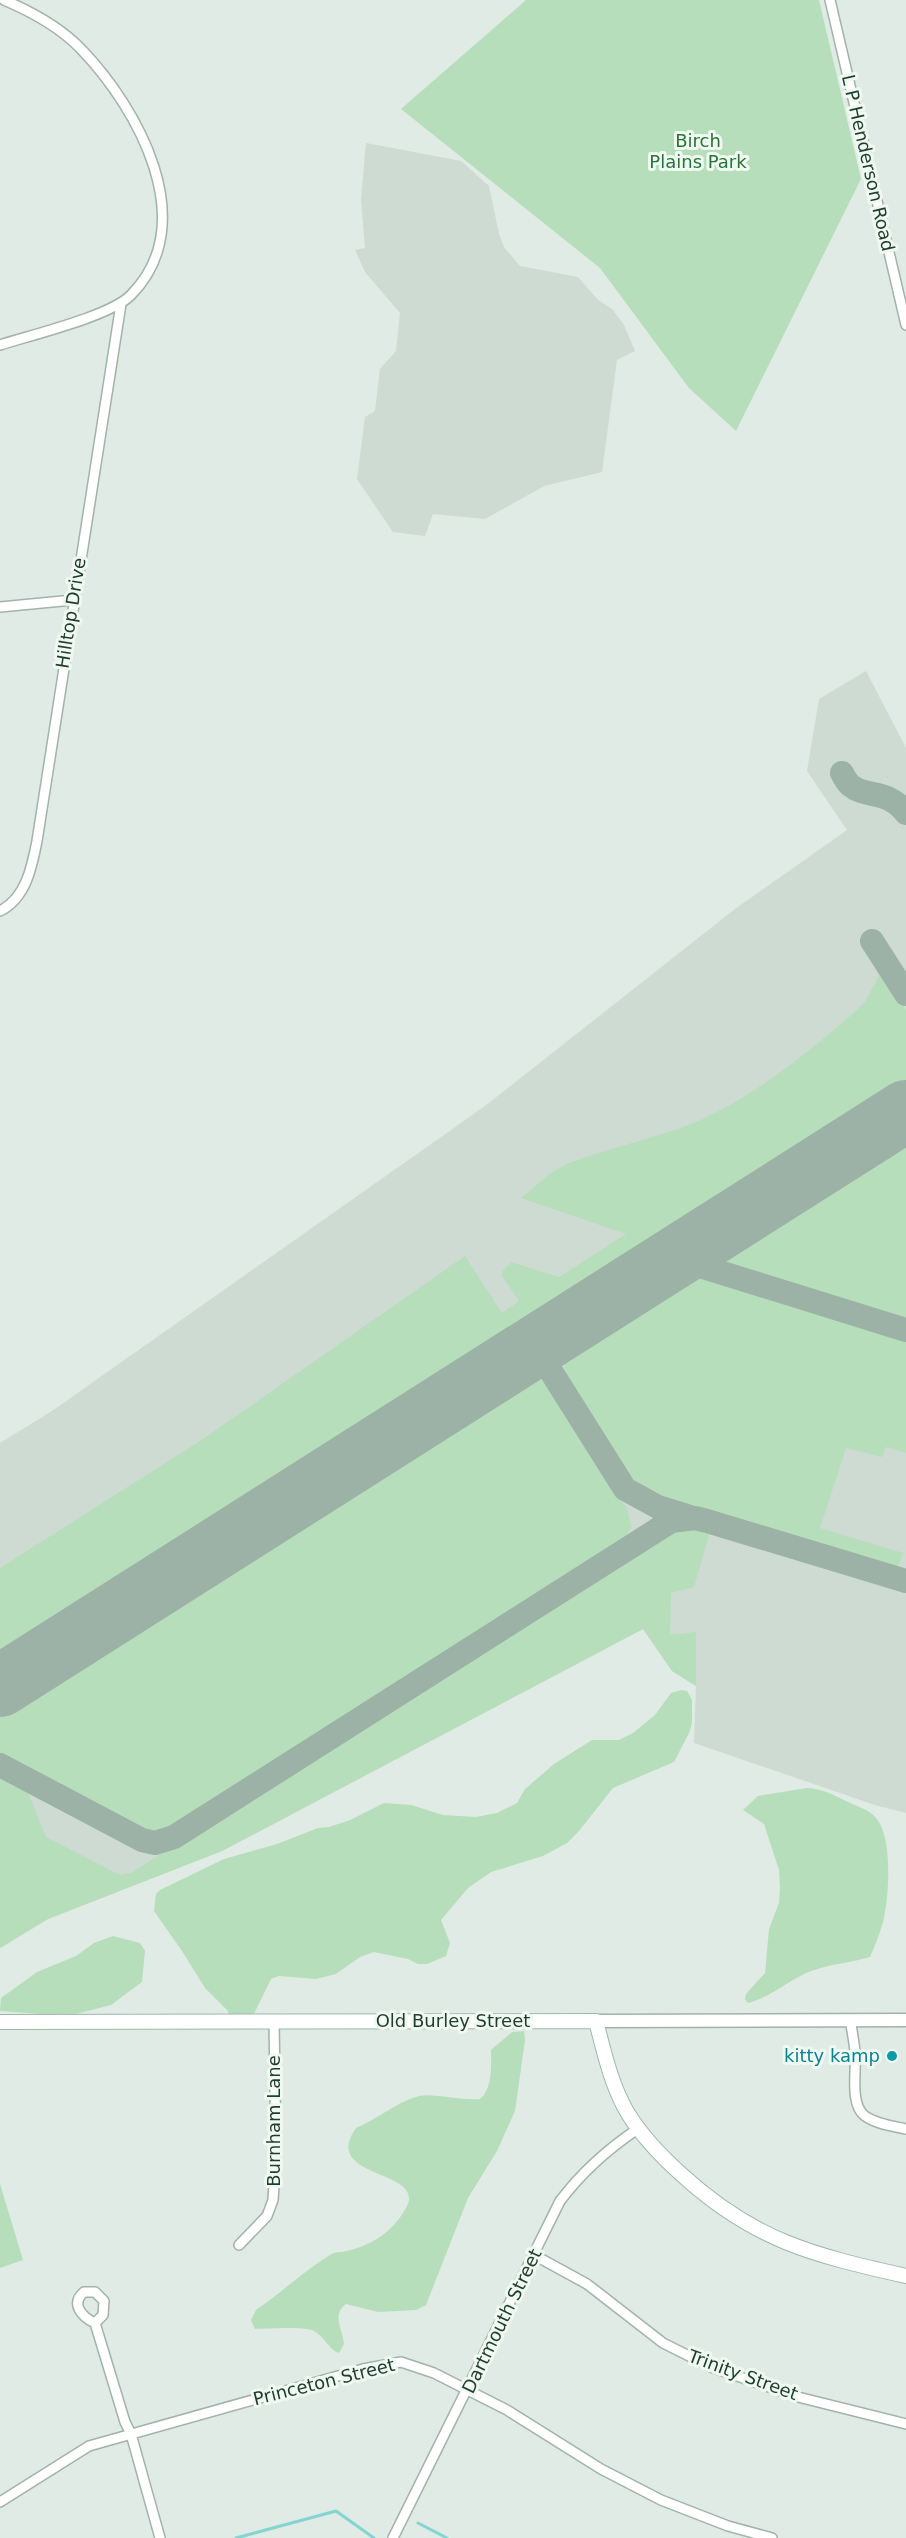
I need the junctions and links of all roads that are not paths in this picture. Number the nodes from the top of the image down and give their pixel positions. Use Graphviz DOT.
graph roads {
  1 [pos="4,0"];
  2 [pos="830,0"];
  3 [pos="121,304"];
  4 [pos="906,325"];
  5 [pos="0,345"];
  6 [pos="73,600"];
  7 [pos="0,607"];
  8 [pos="0,911"];
  9 [pos="274,2020"];
  10 [pos="850,2020"];
  11 [pos="906,2020"];
  12 [pos="596,2021"];
  13 [pos="0,2022"];
  14 [pos="639,2128"];
  15 [pos="906,2129"];
  16 [pos="239,2245"];
  17 [pos="534,2255"];
  18 [pos="906,2277"];
  19 [pos="95,2323"];
  20 [pos="468,2391"];
  21 [pos="906,2424"];
  22 [pos="130,2434"];
  23 [pos="0,2502"];
  24 [pos="160,2538"];
  25 [pos="393,2538"];
  26 [pos="772,2538"];
  1 -- 3 [label="street"];
  2 -- 4 [label="street, L P Henderson Road"];
  3 -- 5 [label="street"];
  3 -- 6 [label="street, Hilltop Drive"];
  6 -- 7 [label="street"];
  6 -- 8 [label="street, Hilltop Drive"];
  9 -- 12 [label="main road, Old Burley Street"];
  9 -- 13 [label="main road, Old Burley Street"];
  9 -- 16 [label="street, Burnham Lane"];
  10 -- 11 [label="street, Old Burley Street"];
  10 -- 12 [label="street, Old Burley Street"];
  10 -- 15 [label="street"];
  12 -- 14 [label="main road"];
  14 -- 17 [label="street, Dartmouth Street"];
  14 -- 18 [label="main road"];
  17 -- 20 [label="street, Dartmouth Street"];
  17 -- 21 [label="street, Trinity Street"];
  19 -- 22 [label="street"];
  20 -- 22 [label="street, Princeton Street"];
  20 -- 25 [label="street, Dartmouth Street"];
  20 -- 26 [label="street, Princeton Street"];
  22 -- 23 [label="street, Princeton Street"];
  22 -- 24 [label="street"];
}
